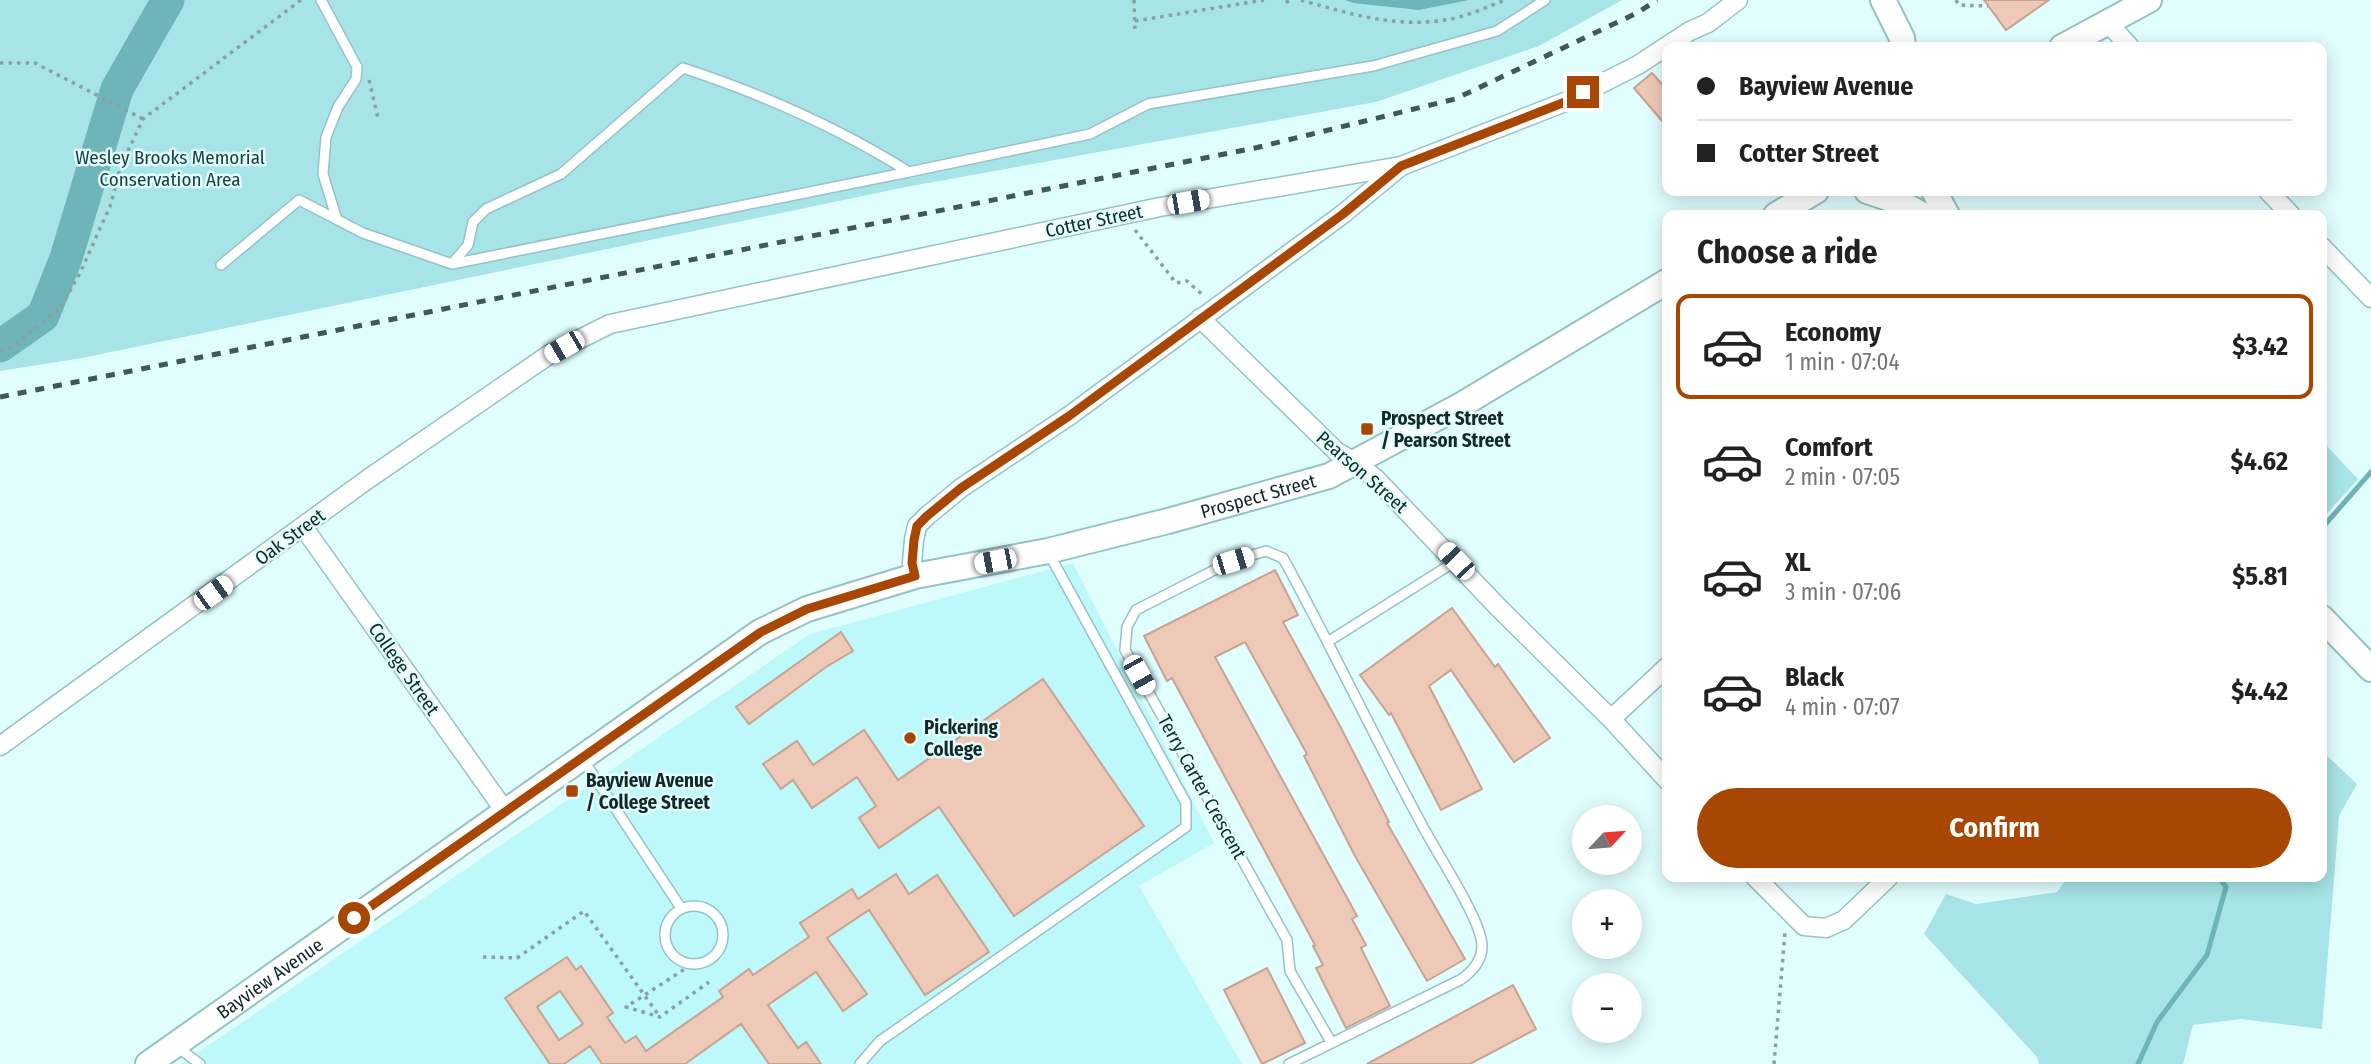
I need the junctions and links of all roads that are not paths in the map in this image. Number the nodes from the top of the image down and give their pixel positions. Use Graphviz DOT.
graph roads {
  1 [pos="321,0"];
  2 [pos="1545,0"];
  3 [pos="1738,0"];
  4 [pos="1884,0"];
  5 [pos="2149,0"];
  6 [pos="2107,22"];
  7 [pos="1673,42"];
  8 [pos="1904,42"];
  9 [pos="2071,42"];
  10 [pos="2125,42"];
  11 [pos="1662,49"];
  12 [pos="1401,166"];
  13 [pos="909,172"];
  14 [pos="1812,196"];
  15 [pos="1882,196"];
  16 [pos="2273,196"];
  17 [pos="1786,210"];
  18 [pos="1914,210"];
  19 [pos="2286,210"];
  20 [pos="337,220"];
  21 [pos="2327,252"];
  22 [pos="452,264"];
  23 [pos="221,265"];
  24 [pos="1662,285"];
  25 [pos="2371,298"];
  26 [pos="1200,318"];
  27 [pos="585,335"];
  28 [pos="1356,462"];
  29 [pos="304,528"];
  30 [pos="1048,551"];
  31 [pos="1456,561"];
  32 [pos="915,576"];
  33 [pos="807,609"];
  34 [pos="2327,623"];
  35 [pos="1329,641"];
  36 [pos="2371,669"];
  37 [pos="1662,672"];
  38 [pos="1612,719"];
  39 [pos="0,746"];
  40 [pos="581,757"];
  41 [pos="1662,774"];
  42 [pos="505,811"];
  43 [pos="1760,882"];
  44 [pos="1884,882"];
  45 [pos="681,908"];
  46 [pos="1331,1042"];
  47 [pos="174,1045"];
  48 [pos="148,1064"];
  49 [pos="200,1064"];
  50 [pos="860,1064"];
  51 [pos="1289,1064"];
  1 -- 20 [label="lane"];
  2 -- 13 [label="lane"];
  3 -- 7 [label="street, Cotter Street"];
  4 -- 8 [label="main road"];
  5 -- 6 [label="main road"];
  6 -- 9 [label="main road"];
  6 -- 10 [label="street"];
  11 -- 12 [label="street, Cotter Street"];
  12 -- 26 [label="street"];
  12 -- 27 [label="street, Cotter Street"];
  13 -- 22 [label="lane"];
  13 -- 22 [label="lane"];
  14 -- 17 [label="main road"];
  15 -- 18 [label="main road"];
  16 -- 19 [label="street"];
  20 -- 22 [label="lane"];
  20 -- 23 [label="lane"];
  21 -- 25 [label="street"];
  24 -- 28 [label="main road, Prospect Street"];
  26 -- 28 [label="street, Pearson Street"];
  26 -- 32 [label="street"];
  27 -- 29 [label="street, Oak Street"];
  28 -- 30 [label="main road, Prospect Street"];
  28 -- 31 [label="street, Pearson Street"];
  29 -- 39 [label="street, Oak Street"];
  29 -- 42 [label="street, College Street"];
  30 -- 32 [label="main road, Prospect Street"];
  30 -- 50 [label="lane"];
  31 -- 35 [label="lane"];
  31 -- 38 [label="street, Pearson Street"];
  32 -- 33 [label="main road, Prospect Street"];
  33 -- 40 [label="main road, Bayview Avenue"];
  34 -- 36 [label="main road"];
  35 -- 46 [label="lane, Terry Carter Crescent"];
  35 -- 46 [label="lane, Terry Carter Crescent"];
  37 -- 38 [label="street"];
  38 -- 41 [label="street, Pearson Street"];
  40 -- 42 [label="main road, Bayview Avenue"];
  40 -- 45 [label="lane"];
  42 -- 47 [label="main road, Bayview Avenue"];
  43 -- 44 [label="street"];
  45 -- 45 [label="lane"];
  46 -- 51 [label="lane, Terry Carter Crescent"];
  47 -- 48 [label="main road, Bayview Avenue"];
  47 -- 49 [label="lane"];
}
